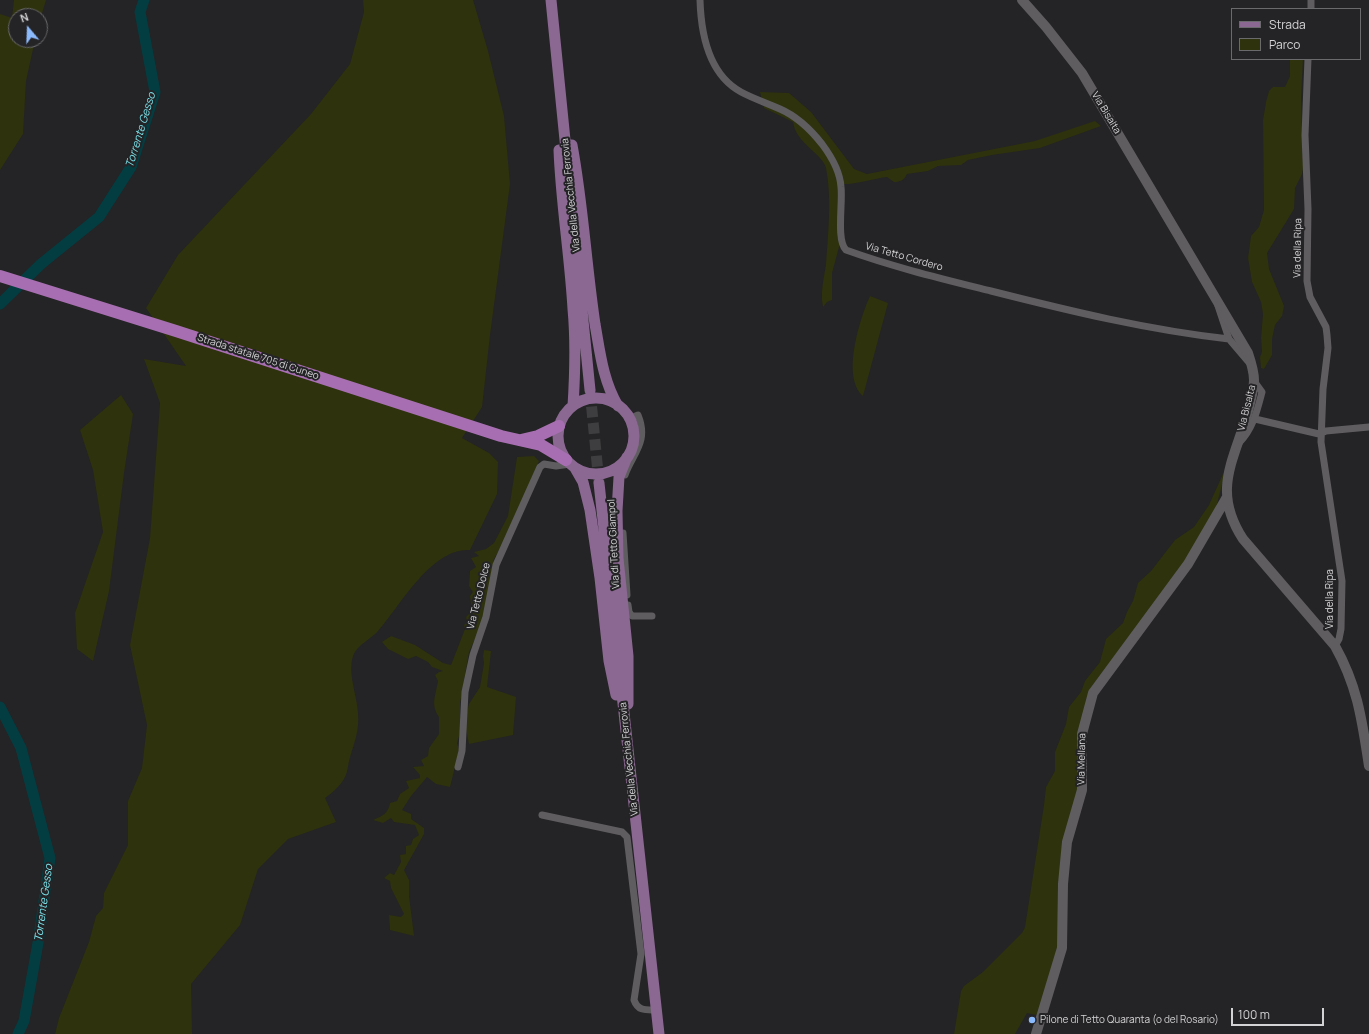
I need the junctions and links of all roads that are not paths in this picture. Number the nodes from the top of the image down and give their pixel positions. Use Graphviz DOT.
graph roads {
  1 [pos="551,0"];
  2 [pos="700,0"];
  3 [pos="1022,0"];
  4 [pos="557,54"];
  5 [pos="1308,60"];
  6 [pos="0,276"];
  7 [pos="1217,302"];
  8 [pos="1229,339"];
  9 [pos="1252,367"];
  10 [pos="1254,381"];
  11 [pos="590,390"];
  12 [pos="572,406"];
  13 [pos="618,406"];
  14 [pos="629,419"];
  15 [pos="1255,419"];
  16 [pos="559,426"];
  17 [pos="1369,427"];
  18 [pos="1323,432"];
  19 [pos="516,440"];
  20 [pos="1236,446"];
  21 [pos="627,457"];
  22 [pos="571,464"];
  23 [pos="599,483"];
  24 [pos="1227,497"];
  25 [pos="652,616"];
  26 [pos="1335,646"];
  27 [pos="625,730"];
  28 [pos="1369,766"];
  29 [pos="458,767"];
  30 [pos="542,815"];
  31 [pos="656,1010"];
  32 [pos="659,1034"];
  33 [pos="1036,1034"];
  1 -- 4 [label="main road, Via della Vecchia Ferrovia"];
  2 -- 8 [label="street, Via Tetto Cordero"];
  3 -- 7 [label="street, Via Bisalta"];
  4 -- 11 [label="main road, Via della Vecchia Ferrovia"];
  4 -- 12 [label="main road"];
  4 -- 13 [label="main road"];
  5 -- 18 [label="street, Via della Ripa"];
  6 -- 19 [label="highway, Strada statale 705 di Cuneo"];
  7 -- 8 [label="street"];
  7 -- 9 [label="street, Via Bisalta"];
  8 -- 9 [label="street"];
  9 -- 10 [label="street, Via Bisalta"];
  10 -- 15 [label="street"];
  10 -- 20 [label="street, Via Bisalta"];
  12 -- 13 [label="main road"];
  12 -- 16 [label="main road"];
  13 -- 14 [label="main road"];
  14 -- 21 [label="main road"];
  14 -- 25 [label="street, Via di Tetto Giampol"];
  15 -- 18 [label="street"];
  15 -- 20 [label="street"];
  16 -- 19 [label="highway"];
  16 -- 22 [label="main road"];
  17 -- 18 [label="street"];
  18 -- 26 [label="street, Via della Ripa"];
  19 -- 22 [label="highway, Strada statale 705 di Cuneo"];
  20 -- 24 [label="street, Via Bisalta"];
  21 -- 22 [label="main road"];
  21 -- 27 [label="main road"];
  22 -- 27 [label="main road"];
  22 -- 29 [label="street, Via Tetto Dolce"];
  23 -- 27 [label="main road, Via della Vecchia Ferrovia"];
  24 -- 26 [label="street, Via Bisalta"];
  24 -- 33 [label="street, Via Mellana"];
  26 -- 28 [label="street, Via Bisalta"];
  27 -- 31 [label="main road, Via della Vecchia Ferrovia"];
  30 -- 31 [label="street"];
  31 -- 32 [label="main road, Via della Vecchia Ferrovia"];
}
